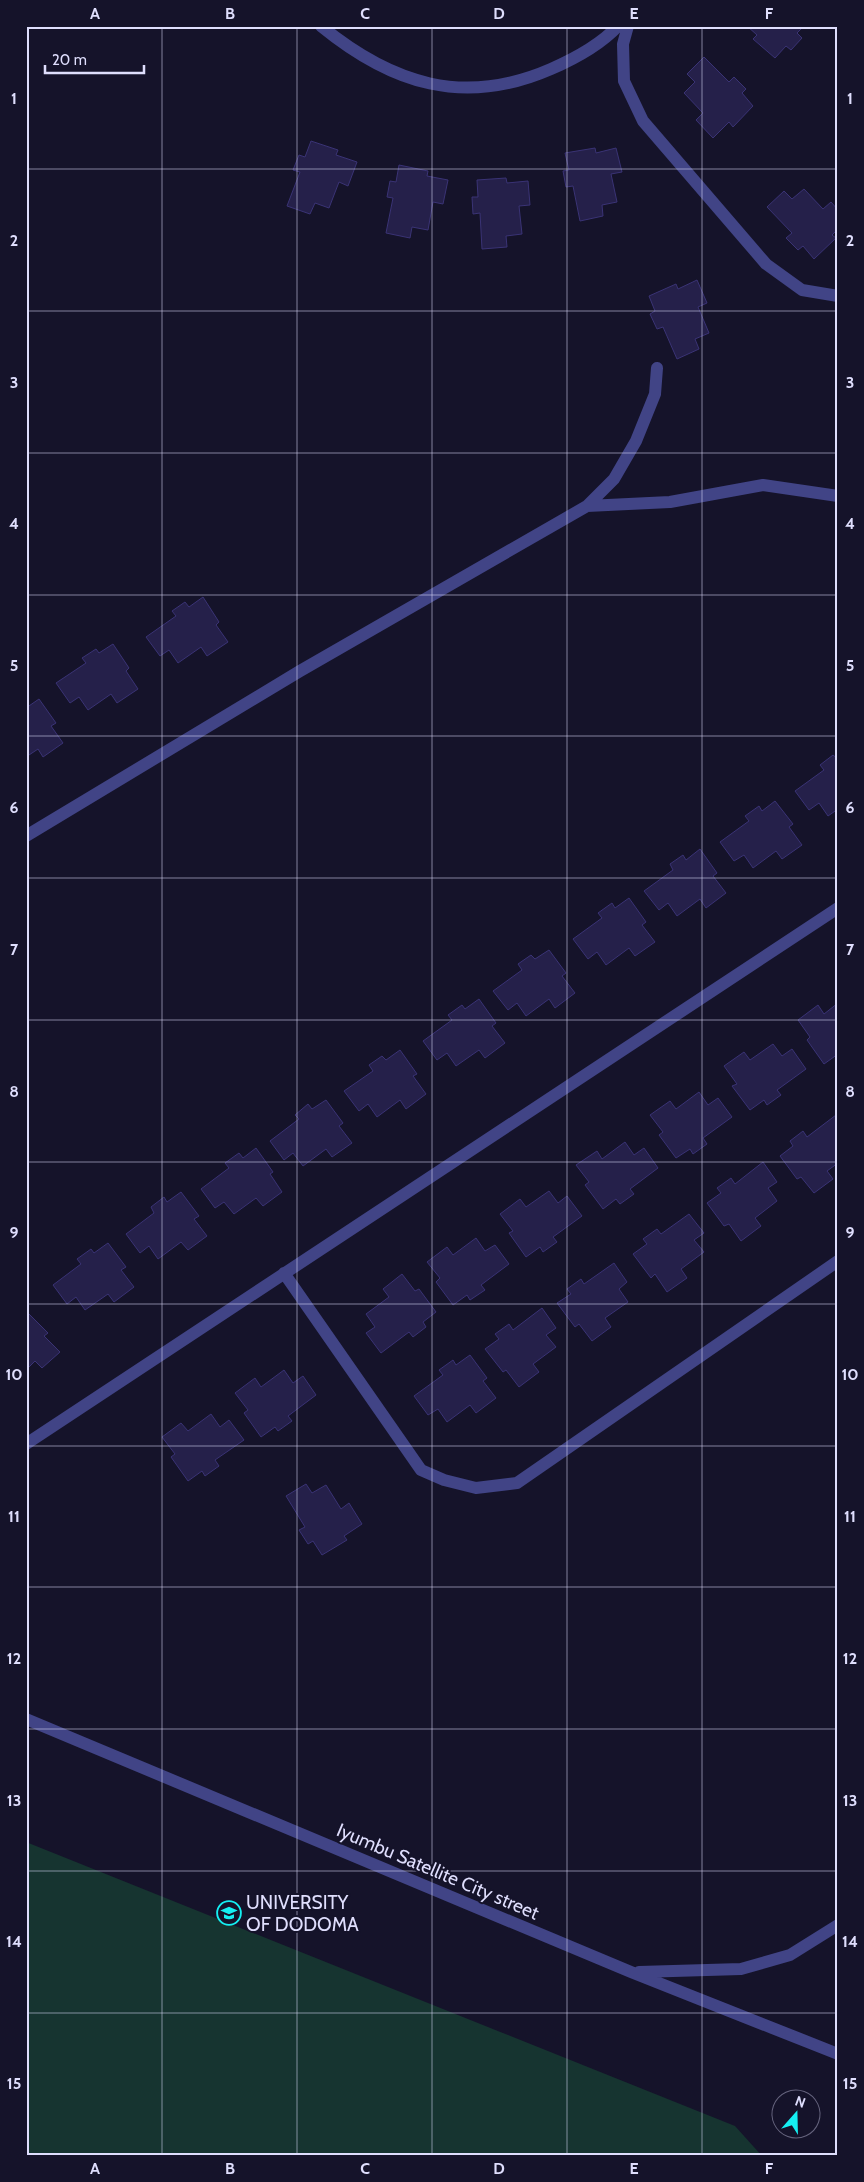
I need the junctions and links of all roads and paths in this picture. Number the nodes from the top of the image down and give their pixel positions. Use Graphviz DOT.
graph roads {
  1 [pos="321,26"];
  2 [pos="618,26"];
  3 [pos="628,26"];
  4 [pos="838,296"];
  5 [pos="657,368"];
  6 [pos="838,496"];
  7 [pos="587,506"];
  8 [pos="26,836"];
  9 [pos="838,908"];
  10 [pos="838,1261"];
  11 [pos="284,1273"];
  12 [pos="26,1444"];
  13 [pos="26,1719"];
  14 [pos="838,1925"];
  15 [pos="631,1972"];
  16 [pos="838,2054"];
  1 -- 2 [label="street"];
  3 -- 4 [label="street"];
  5 -- 7 [label="street"];
  6 -- 7 [label="street"];
  7 -- 8 [label="street"];
  9 -- 11 [label="street"];
  10 -- 11 [label="street"];
  11 -- 12 [label="street"];
  13 -- 15 [label="street, Iyumbu Satellite City street"];
  14 -- 15 [label="street"];
  15 -- 16 [label="street, Iyumbu Satellite City street"];
}
